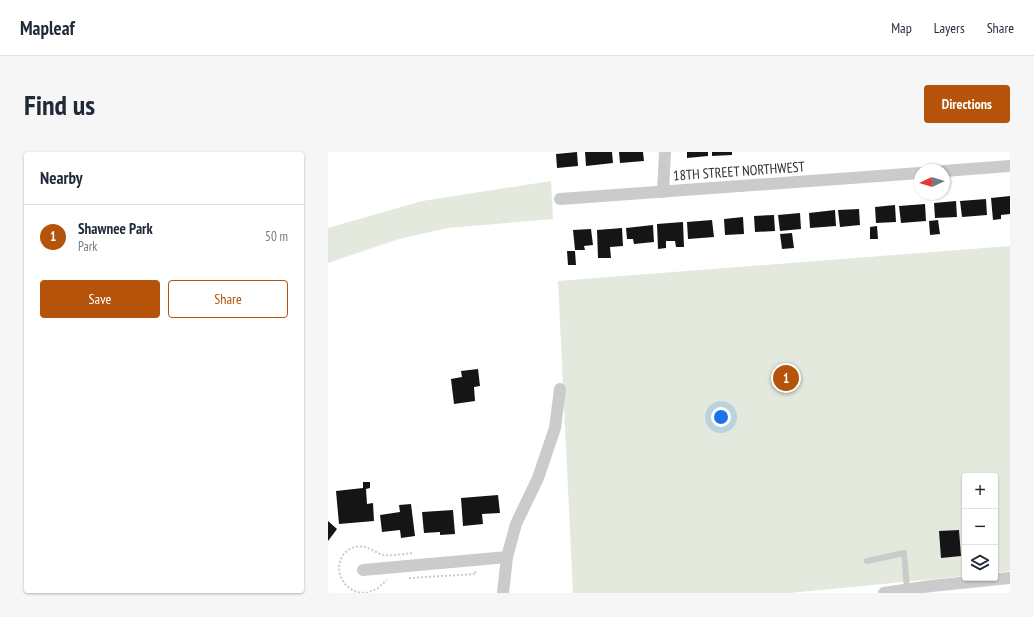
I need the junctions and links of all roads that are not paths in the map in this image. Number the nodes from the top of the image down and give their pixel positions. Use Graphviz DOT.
graph roads {
  1 [pos="665,152"];
  2 [pos="1010,166"];
  3 [pos="950,171"];
  4 [pos="914,173"];
  5 [pos="663,192"];
  6 [pos="560,200"];
  7 [pos="560,390"];
  8 [pos="506,557"];
  9 [pos="867,561"];
  10 [pos="363,570"];
  11 [pos="1010,578"];
  12 [pos="907,589"];
  13 [pos="503,593"];
  14 [pos="884,593"];
  1 -- 5 [label="street"];
  2 -- 3 [label="street"];
  4 -- 5 [label="street, 18TH STREET NORTHWEST"];
  5 -- 6 [label="street, 18TH STREET NORTHWEST"];
  7 -- 8 [label="street"];
  8 -- 10 [label="street"];
  8 -- 13 [label="street"];
  9 -- 12 [label="lane"];
  11 -- 12 [label="street"];
  12 -- 14 [label="street"];
}
